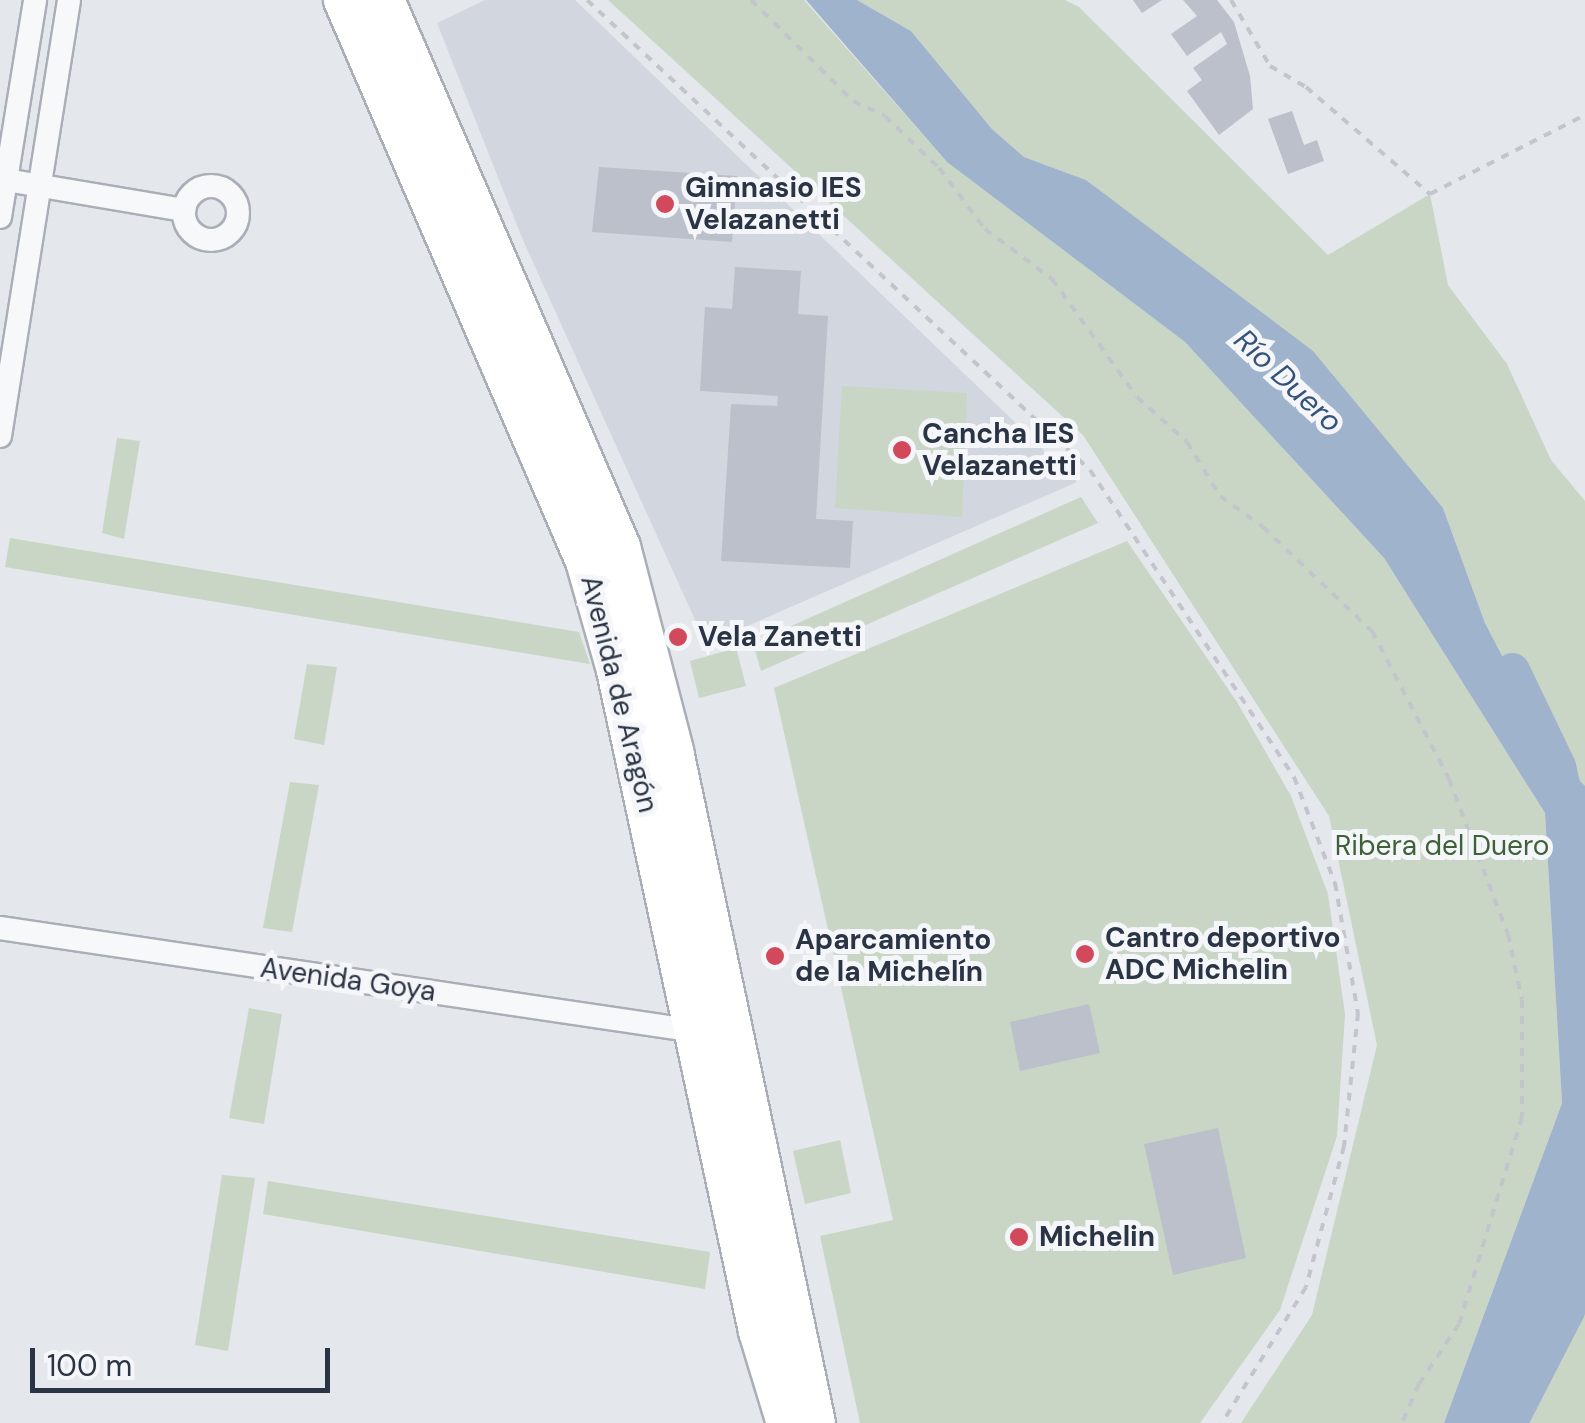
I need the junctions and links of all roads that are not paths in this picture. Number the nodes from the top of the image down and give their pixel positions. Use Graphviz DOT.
graph roads {
  1 [pos="36,0"];
  2 [pos="69,0"];
  3 [pos="344,0"];
  4 [pos="384,0"];
  5 [pos="3,179"];
  6 [pos="41,185"];
  7 [pos="184,210"];
  8 [pos="0,217"];
  9 [pos="0,436"];
  10 [pos="0,928"];
  11 [pos="696,1031"];
  12 [pos="755,1143"];
  13 [pos="787,1423"];
  14 [pos="815,1423"];
  1 -- 5 [label="street"];
  2 -- 6 [label="street"];
  3 -- 11 [label="highway, Avenida de Aragón"];
  4 -- 12 [label="highway, Avenida de Aragón"];
  5 -- 6 [label="street"];
  5 -- 8 [label="street"];
  6 -- 7 [label="street"];
  6 -- 9 [label="street"];
  10 -- 11 [label="street, Avenida Goya"];
  11 -- 12 [label="street"];
  11 -- 13 [label="highway, Avenida de Aragón"];
  12 -- 14 [label="highway, Avenida de Aragón"];
}
